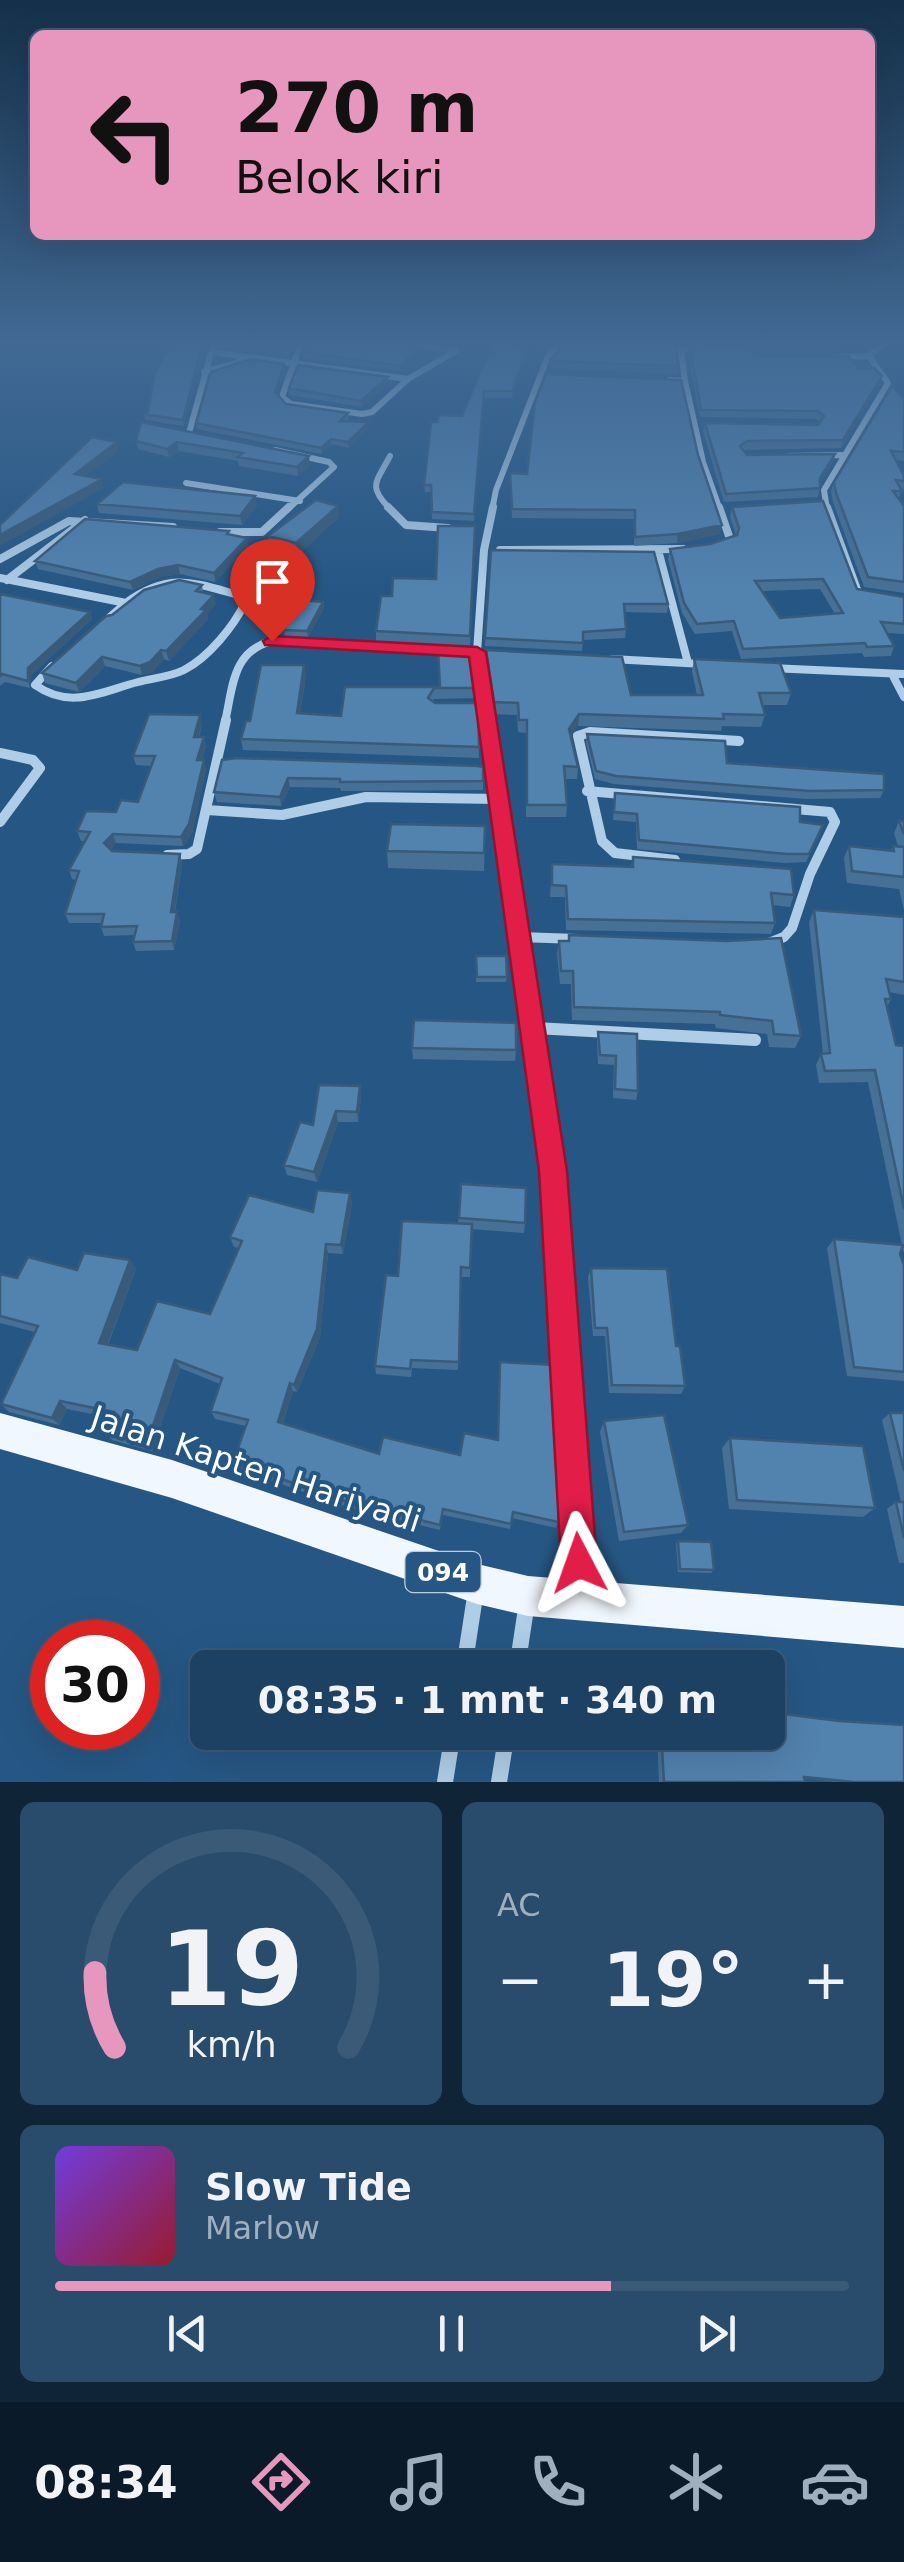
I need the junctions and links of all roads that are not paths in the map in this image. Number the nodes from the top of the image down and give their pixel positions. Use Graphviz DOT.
graph roads {
  1 [pos="191,425"];
  2 [pos="520,425"];
  3 [pos="693,425"];
  4 [pos="864,425"];
  5 [pos="176,431"];
  6 [pos="189,434"];
  7 [pos="208,437"];
  8 [pos="266,448"];
  9 [pos="843,455"];
  10 [pos="390,456"];
  11 [pos="782,457"];
  12 [pos="186,484"];
  13 [pos="300,501"];
  14 [pos="808,504"];
  15 [pos="825,504"];
  16 [pos="738,509"];
  17 [pos="721,510"];
  18 [pos="85,520"];
  19 [pos="184,528"];
  20 [pos="452,528"];
  21 [pos="470,528"];
  22 [pos="489,528"];
  23 [pos="202,530"];
  24 [pos="712,547"];
  25 [pos="694,548"];
  26 [pos="484,550"];
  27 [pos="658,550"];
  28 [pos="0,560"];
  29 [pos="2,581"];
  30 [pos="865,598"];
  31 [pos="126,603"];
  32 [pos="99,626"];
  33 [pos="477,652"];
  34 [pos="496,653"];
  35 [pos="607,659"];
  36 [pos="58,662"];
  37 [pos="688,663"];
  38 [pos="707,664"];
  39 [pos="764,668"];
  40 [pos="899,675"];
  41 [pos="904,697"];
  42 [pos="739,741"];
  43 [pos="0,753"];
  44 [pos="216,758"];
  45 [pos="235,758"];
  46 [pos="587,790"];
  47 [pos="498,799"];
  48 [pos="207,810"];
  49 [pos="0,822"];
  50 [pos="146,854"];
  51 [pos="694,862"];
  52 [pos="790,872"];
  53 [pos="810,874"];
  54 [pos="519,936"];
  55 [pos="595,940"];
  56 [pos="757,945"];
  57 [pos="534,1028"];
  58 [pos="755,1040"];
  59 [pos="0,1430"];
  60 [pos="478,1584"];
  61 [pos="528,1596"];
  62 [pos="581,1602"];
  63 [pos="904,1627"];
  64 [pos="467,1650"];
  65 [pos="520,1650"];
  66 [pos="450,1750"];
  67 [pos="504,1750"];
  68 [pos="445,1782"];
  69 [pos="500,1782"];
  1 -- 6 [label="street"];
  2 -- 22 [label="street"];
  3 -- 17 [label="street"];
  4 -- 9 [label="street"];
  5 -- 6 [label="street"];
  6 -- 7 [label="street"];
  8 -- 13 [label="street"];
  9 -- 11 [label="street"];
  9 -- 15 [label="street"];
  10 -- 20 [label="street"];
  12 -- 13 [label="street"];
  13 -- 23 [label="street"];
  14 -- 15 [label="street"];
  15 -- 30 [label="street"];
  16 -- 17 [label="street"];
  17 -- 24 [label="street"];
  18 -- 19 [label="street"];
  18 -- 28 [label="street"];
  18 -- 29 [label="street"];
  21 -- 22 [label="street"];
  22 -- 26 [label="street"];
  25 -- 27 [label="street"];
  26 -- 27 [label="street"];
  26 -- 33 [label="street"];
  27 -- 37 [label="street"];
  29 -- 31 [label="street"];
  31 -- 32 [label="street"];
  31 -- 36 [label="street"];
  33 -- 34 [label="street"];
  33 -- 44 [label="street"];
  33 -- 47 [label="street"];
  35 -- 37 [label="street"];
  37 -- 38 [label="street"];
  39 -- 40 [label="street"];
  40 -- 41 [label="street"];
  42 -- 46 [label="street"];
  43 -- 49 [label="street"];
  44 -- 45 [label="street"];
  44 -- 48 [label="street"];
  46 -- 51 [label="street"];
  46 -- 53 [label="street"];
  47 -- 48 [label="street"];
  47 -- 54 [label="street"];
  48 -- 50 [label="street"];
  52 -- 53 [label="street"];
  53 -- 56 [label="street"];
  54 -- 55 [label="street"];
  54 -- 57 [label="street"];
  57 -- 58 [label="street"];
  57 -- 62 [label="street"];
  59 -- 60 [label="main road, Jalan Kapten Hariyadi / 094"];
  60 -- 61 [label="main road, Jalan Kapten Hariyadi / 094"];
  60 -- 64 [label="street"];
  61 -- 62 [label="main road, Jalan Kapten Hariyadi / 094"];
  61 -- 65 [label="street"];
  62 -- 63 [label="main road, Jalan Kapten Hariyadi / 094"];
  66 -- 68 [label="street"];
  67 -- 69 [label="street"];
}
